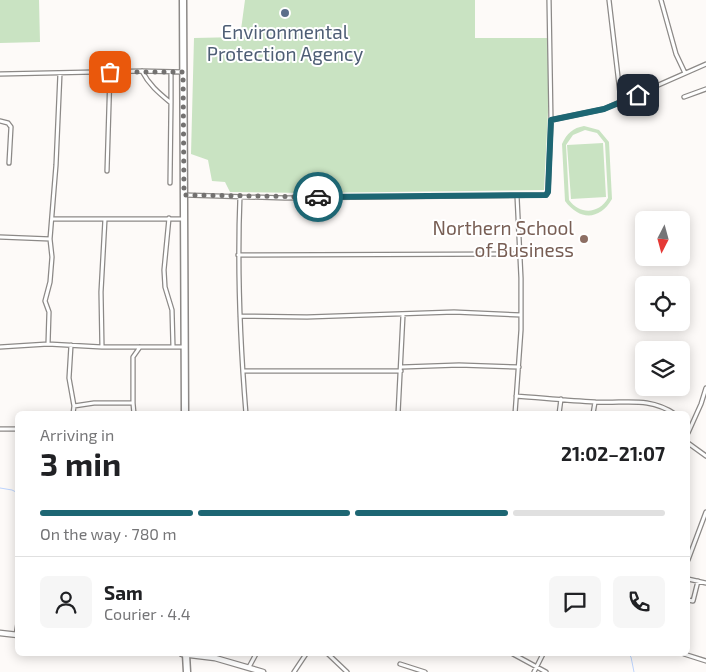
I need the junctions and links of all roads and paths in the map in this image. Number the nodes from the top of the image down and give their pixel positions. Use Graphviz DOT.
graph roads {
  1 [pos="183,0"];
  2 [pos="549,0"];
  3 [pos="609,0"];
  4 [pos="661,0"];
  5 [pos="706,64"];
  6 [pos="142,71"];
  7 [pos="110,72"];
  8 [pos="171,72"];
  9 [pos="183,72"];
  10 [pos="686,73"];
  11 [pos="0,74"];
  12 [pos="60,74"];
  13 [pos="706,90"];
  14 [pos="155,91"];
  15 [pos="153,95"];
  16 [pos="684,98"];
  17 [pos="621,102"];
  18 [pos="172,103"];
  19 [pos="551,120"];
  20 [pos="0,121"];
  21 [pos="9,163"];
  22 [pos="107,171"];
  23 [pos="170,183"];
  24 [pos="184,195"];
  25 [pos="240,196"];
  26 [pos="517,196"];
  27 [pos="169,218"];
  28 [pos="53,219"];
  29 [pos="105,219"];
  30 [pos="184,219"];
  31 [pos="0,237"];
  32 [pos="50,239"];
  33 [pos="519,254"];
  34 [pos="238,255"];
  35 [pos="403,314"];
  36 [pos="521,314"];
  37 [pos="240,316"];
  38 [pos="48,344"];
  39 [pos="72,345"];
  40 [pos="0,347"];
  41 [pos="102,347"];
  42 [pos="140,347"];
  43 [pos="173,347"];
  44 [pos="185,347"];
  45 [pos="519,367"];
  46 [pos="401,369"];
  47 [pos="243,370"];
  48 [pos="706,388"];
  49 [pos="516,396"];
  50 [pos="561,399"];
  51 [pos="595,402"];
  52 [pos="133,403"];
  53 [pos="74,406"];
  54 [pos="73,411"];
  55 [pos="134,411"];
  56 [pos="185,411"];
  57 [pos="246,411"];
  58 [pos="398,411"];
  59 [pos="515,411"];
  60 [pos="559,411"];
  61 [pos="594,411"];
  62 [pos="670,411"];
  63 [pos="690,421"];
  64 [pos="15,429"];
  65 [pos="0,430"];
  66 [pos="690,445"];
  67 [pos="706,456"];
  68 [pos="706,512"];
  69 [pos="690,555"];
  70 [pos="690,579"];
  71 [pos="698,581"];
  72 [pos="706,583"];
  73 [pos="690,600"];
  74 [pos="0,633"];
  75 [pos="15,635"];
  76 [pos="186,656"];
  77 [pos="200,656"];
  78 [pos="255,656"];
  79 [pos="305,656"];
  80 [pos="330,656"];
  81 [pos="517,656"];
  82 [pos="542,656"];
  83 [pos="690,656"];
  84 [pos="706,661"];
  85 [pos="400,664"];
  86 [pos="242,666"];
  87 [pos="250,667"];
  88 [pos="536,667"];
  89 [pos="187,672"];
  90 [pos="242,672"];
  91 [pos="263,672"];
  92 [pos="294,672"];
  93 [pos="347,672"];
  94 [pos="425,672"];
  95 [pos="534,672"];
  96 [pos="546,672"];
  1 -- 9 [label="highway"];
  2 -- 19 [label="street"];
  3 -- 17 [label="street"];
  4 -- 10 [label="street"];
  5 -- 10 [label="street"];
  6 -- 7 [label="street"];
  6 -- 8 [label="street"];
  6 -- 14 [label="street"];
  7 -- 12 [label="street"];
  7 -- 22 [label="street"];
  8 -- 9 [label="street"];
  8 -- 18 [label="street"];
  9 -- 24 [label="highway"];
  10 -- 17 [label="street"];
  11 -- 12 [label="street"];
  12 -- 28 [label="street"];
  13 -- 16 [label="street"];
  14 -- 15 [label="street"];
  14 -- 18 [label="street"];
  17 -- 19 [label="street"];
  18 -- 23 [label="street"];
  19 -- 26 [label="street"];
  20 -- 21 [label="street"];
  24 -- 25 [label="street"];
  24 -- 30 [label="highway"];
  25 -- 26 [label="street"];
  25 -- 34 [label="street"];
  26 -- 33 [label="street"];
  27 -- 29 [label="street"];
  27 -- 30 [label="street"];
  27 -- 43 [label="street"];
  28 -- 29 [label="street"];
  28 -- 32 [label="street"];
  29 -- 41 [label="street"];
  30 -- 44 [label="highway"];
  31 -- 32 [label="street"];
  32 -- 38 [label="street"];
  33 -- 34 [label="street"];
  33 -- 36 [label="street"];
  34 -- 37 [label="street"];
  35 -- 36 [label="street"];
  35 -- 37 [label="street"];
  35 -- 46 [label="street"];
  36 -- 45 [label="street"];
  37 -- 47 [label="street"];
  38 -- 39 [label="street"];
  38 -- 40 [label="street"];
  39 -- 41 [label="street"];
  39 -- 53 [label="street"];
  41 -- 42 [label="street"];
  42 -- 43 [label="street"];
  42 -- 52 [label="street"];
  43 -- 44 [label="street"];
  44 -- 56 [label="highway"];
  45 -- 46 [label="street"];
  45 -- 49 [label="street"];
  46 -- 47 [label="street"];
  46 -- 58 [label="street"];
  47 -- 57 [label="street"];
  48 -- 63 [label="street"];
  49 -- 50 [label="street"];
  49 -- 59 [label="street"];
  50 -- 51 [label="street"];
  50 -- 60 [label="street"];
  51 -- 61 [label="street"];
  51 -- 62 [label="street"];
  52 -- 53 [label="street"];
  52 -- 55 [label="street"];
  53 -- 54 [label="street"];
  64 -- 65 [label="street"];
  66 -- 67 [label="street"];
  68 -- 69 [label="street"];
  70 -- 71 [label="street"];
  71 -- 72 [label="street"];
  71 -- 73 [label="street"];
  74 -- 75 [label="street"];
  76 -- 89 [label="highway"];
  77 -- 86 [label="street"];
  78 -- 87 [label="street"];
  79 -- 92 [label="street"];
  80 -- 93 [label="street"];
  81 -- 88 [label="street"];
  82 -- 88 [label="street"];
  83 -- 84 [label="street"];
  85 -- 94 [label="street"];
  86 -- 87 [label="street"];
  86 -- 90 [label="street"];
  87 -- 91 [label="street"];
  88 -- 95 [label="street"];
  88 -- 96 [label="street"];
}
